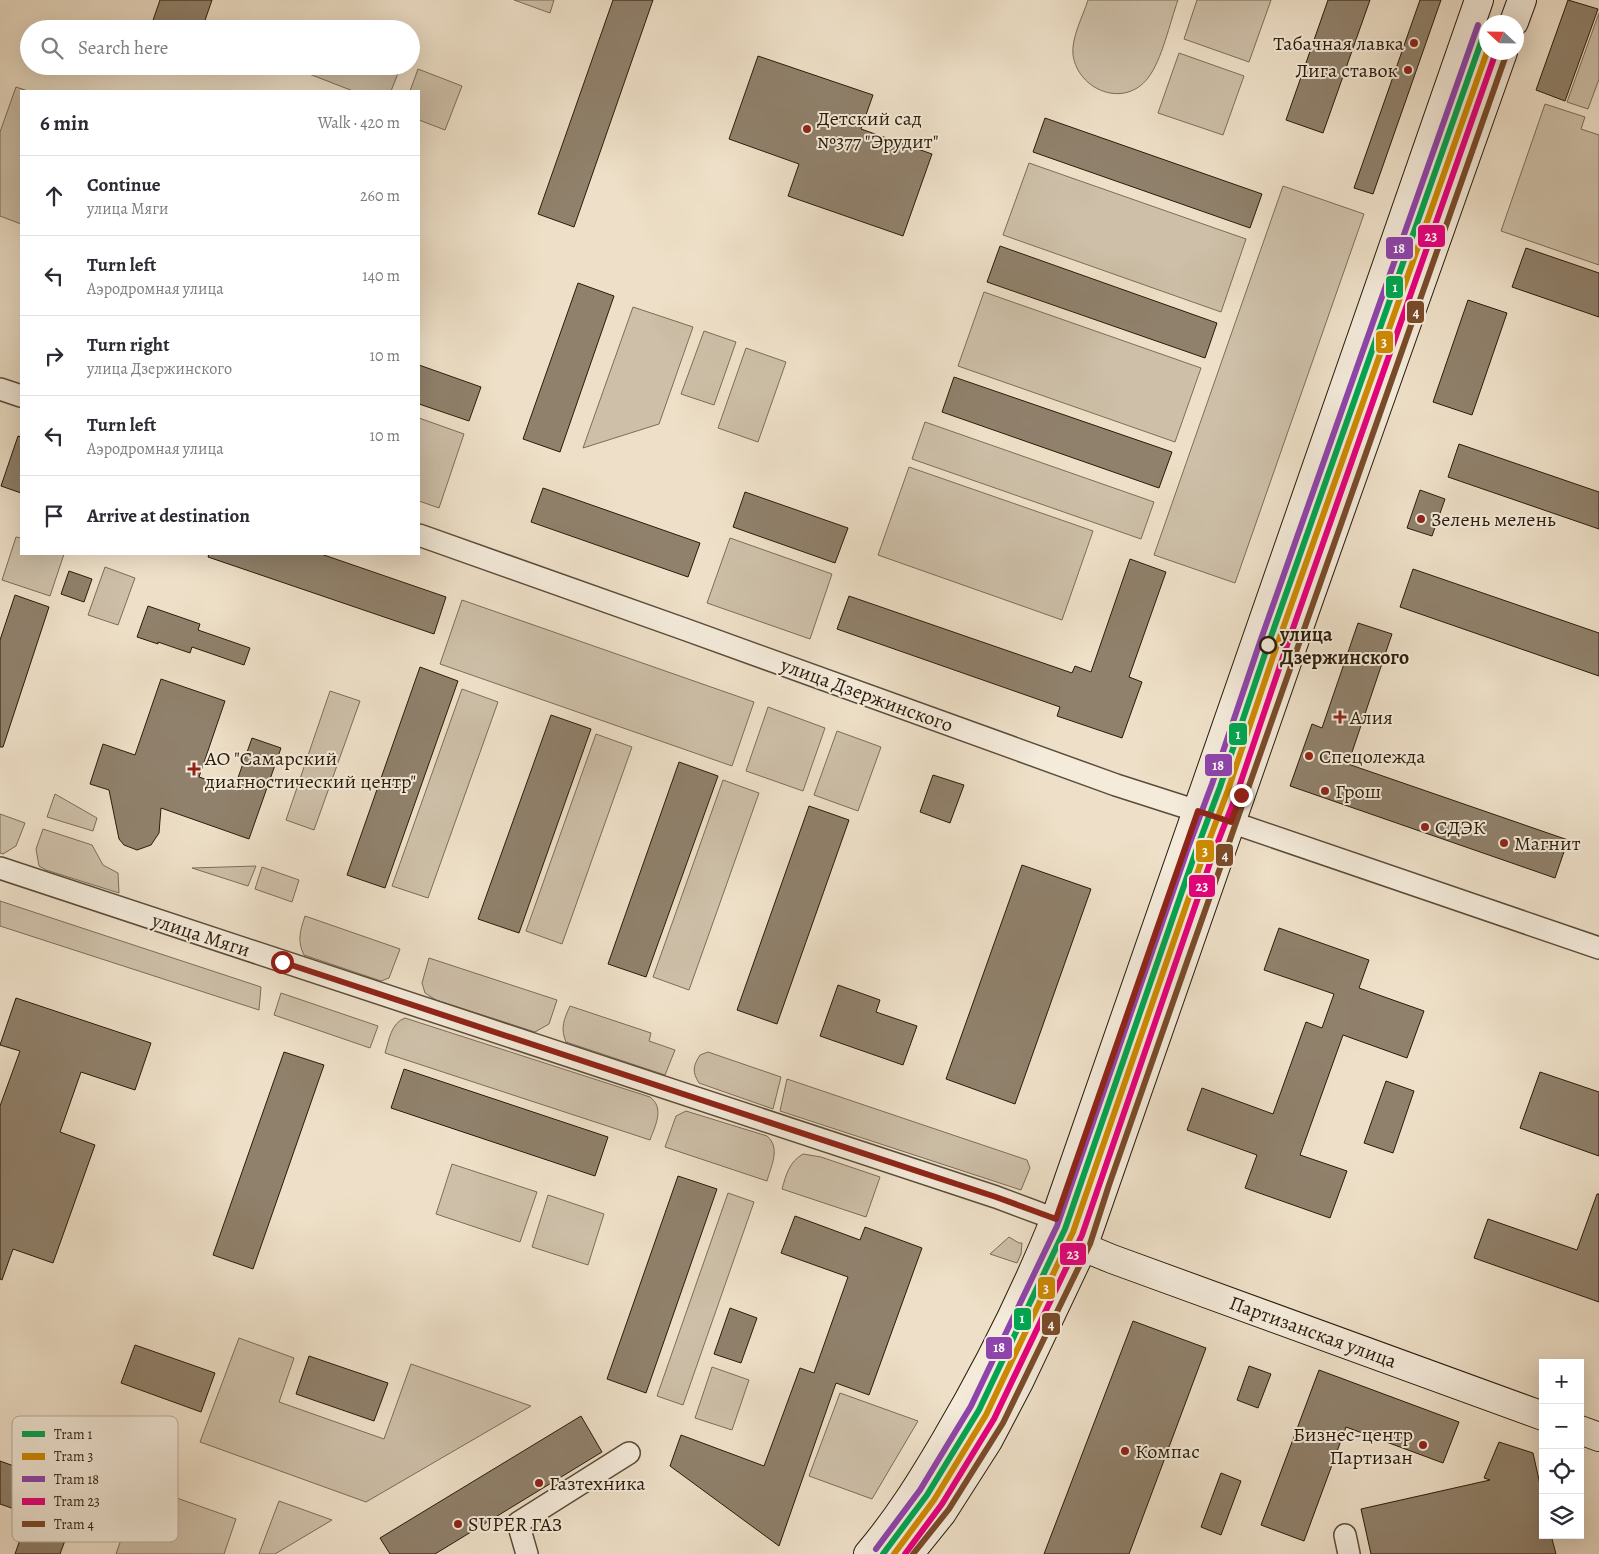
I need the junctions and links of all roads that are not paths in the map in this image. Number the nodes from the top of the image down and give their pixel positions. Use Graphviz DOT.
graph roads {
  1 [pos="1479,0"];
  2 [pos="1522,0"];
  3 [pos="1517,15"];
  4 [pos="1500,60"];
  5 [pos="0,389"];
  6 [pos="20,396"];
  7 [pos="420,535"];
  8 [pos="1198,811"];
  9 [pos="1231,822"];
  10 [pos="0,868"];
  11 [pos="1599,948"];
  12 [pos="1056,1219"];
  13 [pos="1083,1247"];
  14 [pos="1539,1415"];
  15 [pos="629,1453"];
  16 [pos="527,1554"];
  17 [pos="868,1554"];
  18 [pos="909,1554"];
  1 -- 8 [label="street"];
  2 -- 3 [label="street"];
  4 -- 9 [label="street"];
  5 -- 6 [label="street"];
  7 -- 8 [label="street, улица Дзержинского"];
  8 -- 9 [label="street, улица Дзержинского"];
  8 -- 12 [label="street"];
  9 -- 11 [label="street, улица Дзержинского"];
  9 -- 13 [label="street"];
  10 -- 12 [label="street, улица Мяги"];
  12 -- 13 [label="street, Партизанская улица"];
  12 -- 17 [label="street"];
  13 -- 14 [label="street, Партизанская улица"];
  13 -- 18 [label="street"];
  15 -- 16 [label="street"];
}
